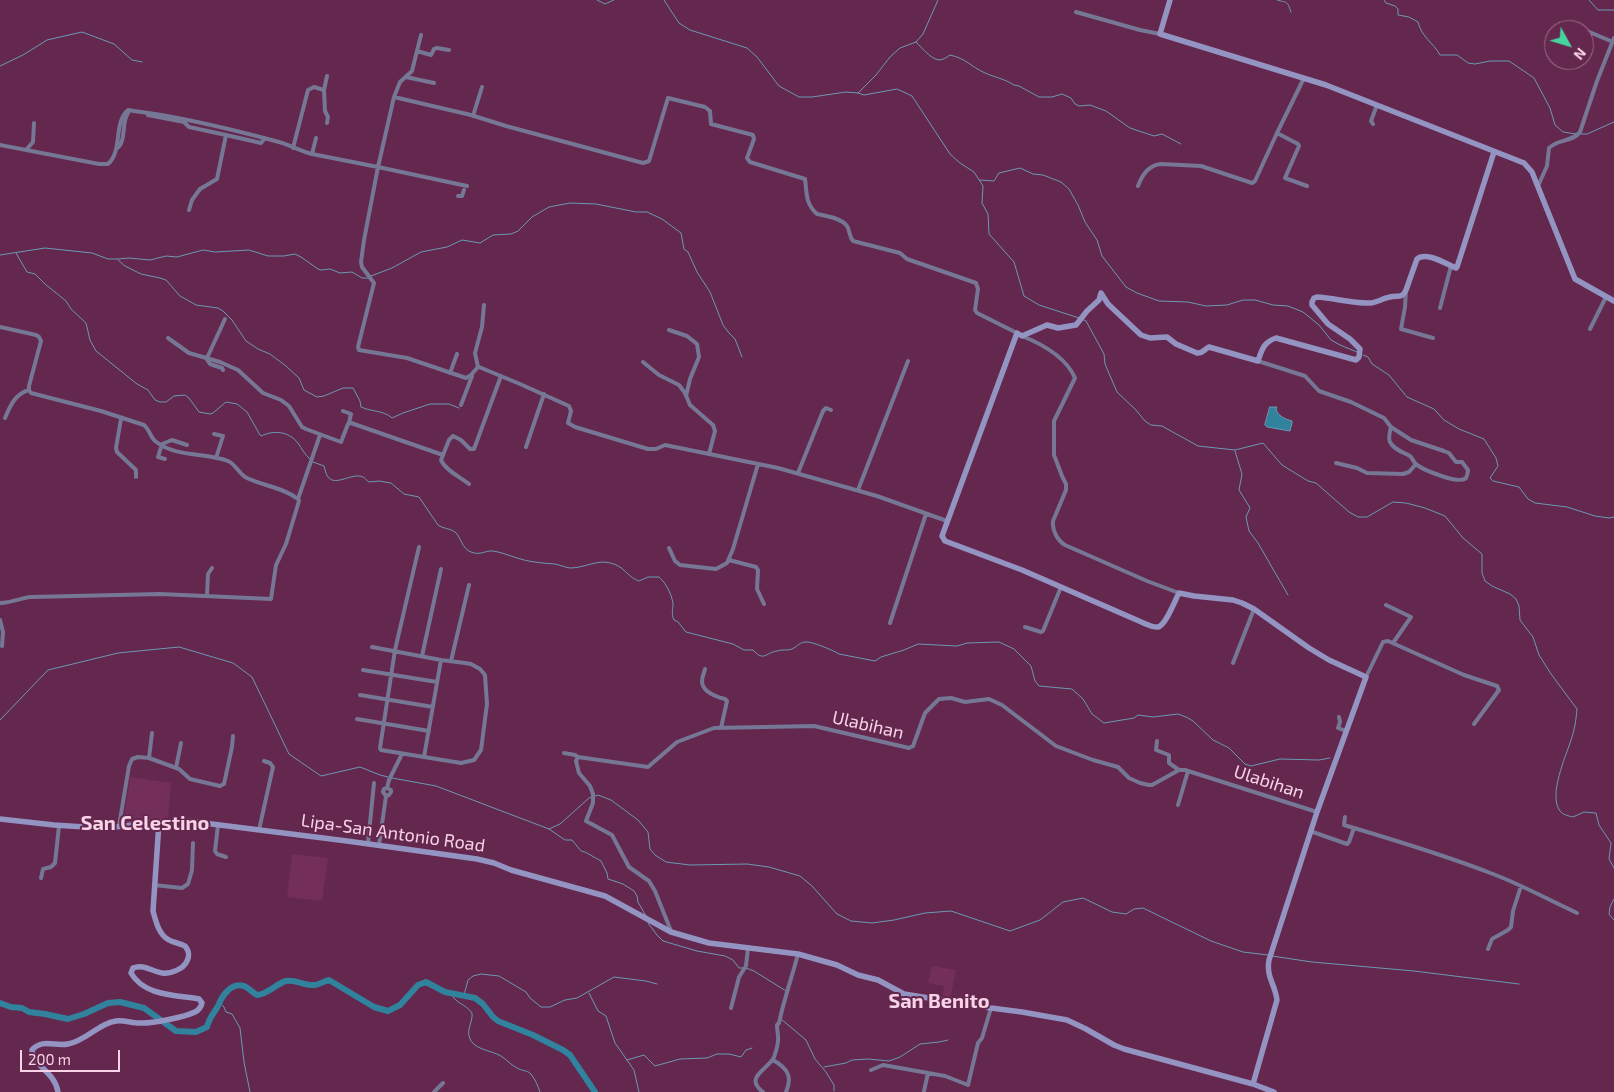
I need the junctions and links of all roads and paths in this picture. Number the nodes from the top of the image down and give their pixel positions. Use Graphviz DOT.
graph roads {
  1 [pos="1170,0"];
  2 [pos="1076,12"];
  3 [pos="1160,34"];
  4 [pos="1594,34"];
  5 [pos="421,35"];
  6 [pos="1613,40"];
  7 [pos="450,50"];
  8 [pos="417,51"];
  9 [pos="327,76"];
  10 [pos="406,77"];
  11 [pos="1304,78"];
  12 [pos="434,83"];
  13 [pos="482,88"];
  14 [pos="324,90"];
  15 [pos="394,97"];
  16 [pos="1377,105"];
  17 [pos="473,116"];
  18 [pos="34,123"];
  19 [pos="327,123"];
  20 [pos="1373,124"];
  21 [pos="1278,133"];
  22 [pos="226,135"];
  23 [pos="264,138"];
  24 [pos="316,138"];
  25 [pos="0,145"];
  26 [pos="293,148"];
  27 [pos="116,149"];
  28 [pos="26,150"];
  29 [pos="1494,152"];
  30 [pos="312,154"];
  31 [pos="378,166"];
  32 [pos="1138,186"];
  33 [pos="1307,186"];
  34 [pos="1538,186"];
  35 [pos="458,196"];
  36 [pos="189,210"];
  37 [pos="1451,266"];
  38 [pos="1406,290"];
  39 [pos="1606,296"];
  40 [pos="1614,301"];
  41 [pos="484,305"];
  42 [pos="1440,308"];
  43 [pos="225,319"];
  44 [pos="0,327"];
  45 [pos="1590,329"];
  46 [pos="669,330"];
  47 [pos="1019,334"];
  48 [pos="168,338"];
  49 [pos="1433,338"];
  50 [pos="457,354"];
  51 [pos="206,358"];
  52 [pos="908,361"];
  53 [pos="1258,361"];
  54 [pos="643,362"];
  55 [pos="478,367"];
  56 [pos="223,370"];
  57 [pos="450,373"];
  58 [pos="472,373"];
  59 [pos="501,376"];
  60 [pos="29,390"];
  61 [pos="544,394"];
  62 [pos="686,396"];
  63 [pos="461,405"];
  64 [pos="831,410"];
  65 [pos="343,411"];
  66 [pos="5,418"];
  67 [pos="121,419"];
  68 [pos="349,423"];
  69 [pos="1391,427"];
  70 [pos="214,434"];
  71 [pos="320,435"];
  72 [pos="162,444"];
  73 [pos="187,445"];
  74 [pos="526,447"];
  75 [pos="709,454"];
  76 [pos="443,455"];
  77 [pos="216,458"];
  78 [pos="165,459"];
  79 [pos="1336,463"];
  80 [pos="758,464"];
  81 [pos="1416,464"];
  82 [pos="798,473"];
  83 [pos="136,477"];
  84 [pos="469,484"];
  85 [pos="858,490"];
  86 [pos="298,499"];
  87 [pos="926,514"];
  88 [pos="947,521"];
  89 [pos="419,548"];
  90 [pos="669,548"];
  91 [pos="729,560"];
  92 [pos="212,568"];
  93 [pos="441,569"];
  94 [pos="469,586"];
  95 [pos="1061,587"];
  96 [pos="1179,593"];
  97 [pos="207,595"];
  98 [pos="0,603"];
  99 [pos="764,604"];
  100 [pos="1386,605"];
  101 [pos="1254,609"];
  102 [pos="0,620"];
  103 [pos="890,623"];
  104 [pos="1025,627"];
  105 [pos="1394,643"];
  106 [pos="2,646"];
  107 [pos="372,647"];
  108 [pos="395,650"];
  109 [pos="422,656"];
  110 [pos="441,660"];
  111 [pos="451,661"];
  112 [pos="1233,663"];
  113 [pos="705,669"];
  114 [pos="363,670"];
  115 [pos="391,675"];
  116 [pos="1366,677"];
  117 [pos="437,682"];
  118 [pos="360,695"];
  119 [pos="388,700"];
  120 [pos="433,707"];
  121 [pos="1339,718"];
  122 [pos="357,719"];
  123 [pos="384,724"];
  124 [pos="1474,724"];
  125 [pos="1331,725"];
  126 [pos="721,728"];
  127 [pos="1338,728"];
  128 [pos="1346,731"];
  129 [pos="428,732"];
  130 [pos="152,733"];
  131 [pos="233,736"];
  132 [pos="1157,741"];
  133 [pos="181,743"];
  134 [pos="564,753"];
  135 [pos="402,754"];
  136 [pos="424,757"];
  137 [pos="149,758"];
  138 [pos="578,758"];
  139 [pos="264,761"];
  140 [pos="176,768"];
  141 [pos="1179,770"];
  142 [pos="1188,770"];
  143 [pos="374,783"];
  144 [pos="1178,805"];
  145 [pos="1317,812"];
  146 [pos="1345,817"];
  147 [pos="0,819"];
  148 [pos="159,822"];
  149 [pos="218,825"];
  150 [pos="59,826"];
  151 [pos="119,826"];
  152 [pos="1354,828"];
  153 [pos="259,830"];
  154 [pos="1310,831"];
  155 [pos="193,843"];
  156 [pos="368,843"];
  157 [pos="379,845"];
  158 [pos="226,857"];
  159 [pos="41,878"];
  160 [pos="154,885"];
  161 [pos="1521,886"];
  162 [pos="1577,913"];
  163 [pos="671,932"];
  164 [pos="748,948"];
  165 [pos="1488,949"];
  166 [pos="798,954"];
  167 [pos="731,1008"];
  168 [pos="991,1008"];
  169 [pos="773,1060"];
  170 [pos="871,1070"];
  171 [pos="928,1073"];
  172 [pos="443,1083"];
  173 [pos="1255,1085"];
  174 [pos="924,1091"];
  175 [pos="58,1092"];
  176 [pos="434,1092"];
  177 [pos="763,1092"];
  178 [pos="786,1092"];
  179 [pos="1254,1092"];
  180 [pos="1274,1092"];
  1 -- 3 [label="street"];
  2 -- 3 [label="street"];
  3 -- 11 [label="street"];
  4 -- 6 [label="street"];
  5 -- 8 [label="street"];
  6 -- 34 [label="street"];
  7 -- 8 [label="street"];
  8 -- 10 [label="street"];
  9 -- 14 [label="street"];
  10 -- 12 [label="street"];
  10 -- 15 [label="street"];
  11 -- 16 [label="street"];
  11 -- 21 [label="street"];
  13 -- 17 [label="street"];
  14 -- 19 [label="street"];
  14 -- 26 [label="street"];
  15 -- 17 [label="street"];
  15 -- 31 [label="street"];
  16 -- 20 [label="street"];
  16 -- 29 [label="street"];
  17 -- 47 [label="street"];
  18 -- 28 [label="street"];
  21 -- 32 [label="street"];
  21 -- 33 [label="street"];
  22 -- 23 [label="street"];
  22 -- 27 [label="street"];
  22 -- 36 [label="street"];
  23 -- 26 [label="street"];
  23 -- 27 [label="street"];
  24 -- 30 [label="street"];
  25 -- 28 [label="street"];
  26 -- 30 [label="street"];
  27 -- 28 [label="street"];
  29 -- 34 [label="street"];
  29 -- 37 [label="street"];
  30 -- 31 [label="street"];
  31 -- 35 [label="street"];
  31 -- 57 [label="street"];
  34 -- 39 [label="street"];
  37 -- 38 [label="street"];
  37 -- 42 [label="street"];
  38 -- 49 [label="street"];
  38 -- 53 [label="street"];
  39 -- 40 [label="street"];
  39 -- 45 [label="street"];
  41 -- 55 [label="street"];
  43 -- 51 [label="street"];
  44 -- 60 [label="street"];
  46 -- 62 [label="street"];
  47 -- 53 [label="street"];
  47 -- 88 [label="street"];
  47 -- 96 [label="street"];
  48 -- 51 [label="street"];
  50 -- 57 [label="street"];
  51 -- 56 [label="street"];
  51 -- 71 [label="street"];
  52 -- 85 [label="street"];
  53 -- 69 [label="street"];
  54 -- 62 [label="street"];
  55 -- 58 [label="street"];
  55 -- 59 [label="street"];
  57 -- 58 [label="street"];
  58 -- 63 [label="street"];
  59 -- 61 [label="street"];
  59 -- 76 [label="street"];
  60 -- 66 [label="street"];
  60 -- 67 [label="street"];
  61 -- 74 [label="street"];
  61 -- 75 [label="street"];
  62 -- 75 [label="street"];
  64 -- 82 [label="street"];
  65 -- 68 [label="street"];
  67 -- 72 [label="street"];
  67 -- 83 [label="street"];
  68 -- 71 [label="street"];
  68 -- 76 [label="street"];
  69 -- 81 [label="street"];
  69 -- 81 [label="street"];
  70 -- 77 [label="street"];
  71 -- 86 [label="street"];
  72 -- 73 [label="street"];
  72 -- 77 [label="street"];
  72 -- 78 [label="street"];
  75 -- 80 [label="street"];
  76 -- 84 [label="street"];
  77 -- 86 [label="street"];
  79 -- 81 [label="street"];
  80 -- 82 [label="street"];
  80 -- 91 [label="street"];
  82 -- 85 [label="street"];
  85 -- 87 [label="street"];
  86 -- 97 [label="street"];
  87 -- 88 [label="street"];
  87 -- 103 [label="street"];
  88 -- 95 [label="street"];
  89 -- 108 [label="street"];
  90 -- 91 [label="street"];
  91 -- 99 [label="street"];
  92 -- 97 [label="street"];
  93 -- 109 [label="street"];
  94 -- 111 [label="street"];
  95 -- 96 [label="street"];
  95 -- 104 [label="street"];
  96 -- 101 [label="street"];
  97 -- 98 [label="street"];
  100 -- 105 [label="street"];
  101 -- 112 [label="street"];
  101 -- 116 [label="street"];
  102 -- 106 [label="street"];
  105 -- 116 [label="street"];
  105 -- 124 [label="street"];
  107 -- 108 [label="street"];
  108 -- 109 [label="street"];
  108 -- 115 [label="street"];
  109 -- 110 [label="street"];
  110 -- 111 [label="street"];
  110 -- 117 [label="street"];
  111 -- 136 [label="street"];
  113 -- 126 [label="street"];
  114 -- 115 [label="street"];
  115 -- 117 [label="street"];
  115 -- 119 [label="street"];
  116 -- 128 [label="street"];
  117 -- 120 [label="street"];
  118 -- 119 [label="street"];
  119 -- 120 [label="street"];
  119 -- 123 [label="street"];
  120 -- 129 [label="street"];
  121 -- 127 [label="street"];
  122 -- 123 [label="street"];
  123 -- 129 [label="street"];
  123 -- 135 [label="street"];
  125 -- 127 [label="street"];
  126 -- 138 [label="street, Ulabihan"];
  126 -- 141 [label="street, Ulabihan"];
  127 -- 128 [label="street"];
  128 -- 145 [label="street"];
  129 -- 136 [label="street"];
  130 -- 137 [label="street"];
  131 -- 140 [label="street"];
  132 -- 141 [label="street"];
  133 -- 140 [label="street"];
  134 -- 138 [label="street, Ulabihan"];
  135 -- 136 [label="street"];
  135 -- 157 [label="street"];
  137 -- 140 [label="street"];
  137 -- 151 [label="street"];
  138 -- 163 [label="street"];
  139 -- 153 [label="street"];
  141 -- 142 [label="street, Ulabihan"];
  142 -- 144 [label="street"];
  142 -- 145 [label="street, Ulabihan"];
  143 -- 156 [label="street"];
  145 -- 154 [label="street"];
  146 -- 152 [label="street"];
  147 -- 150 [label="street, Lipa-San Antonio Road"];
  148 -- 149 [label="street, Lipa-San Antonio Road"];
  148 -- 151 [label="street, Lipa-San Antonio Road"];
  148 -- 160 [label="street"];
  149 -- 153 [label="street, Lipa-San Antonio Road"];
  149 -- 158 [label="street"];
  150 -- 151 [label="street, Lipa-San Antonio Road"];
  150 -- 159 [label="street"];
  152 -- 154 [label="street"];
  152 -- 161 [label="street"];
  153 -- 156 [label="street, Lipa-San Antonio Road"];
  154 -- 173 [label="street"];
  155 -- 160 [label="street"];
  156 -- 157 [label="street, Lipa-San Antonio Road"];
  157 -- 163 [label="street, Lipa-San Antonio Road"];
  160 -- 175 [label="street"];
  161 -- 162 [label="street"];
  161 -- 165 [label="street"];
  163 -- 164 [label="street, Lipa-San Antonio Road"];
  164 -- 166 [label="street, Lipa-San Antonio Road"];
  164 -- 167 [label="street"];
  166 -- 168 [label="street, Lipa-San Antonio Road"];
  166 -- 169 [label="street"];
  168 -- 171 [label="street"];
  168 -- 173 [label="street, Lipa-San Antonio Road"];
  169 -- 177 [label="street"];
  169 -- 178 [label="street"];
  170 -- 171 [label="street"];
  171 -- 174 [label="street"];
  172 -- 176 [label="street"];
  173 -- 179 [label="street"];
  173 -- 180 [label="street, Lipa-San Antonio Road"];
}
